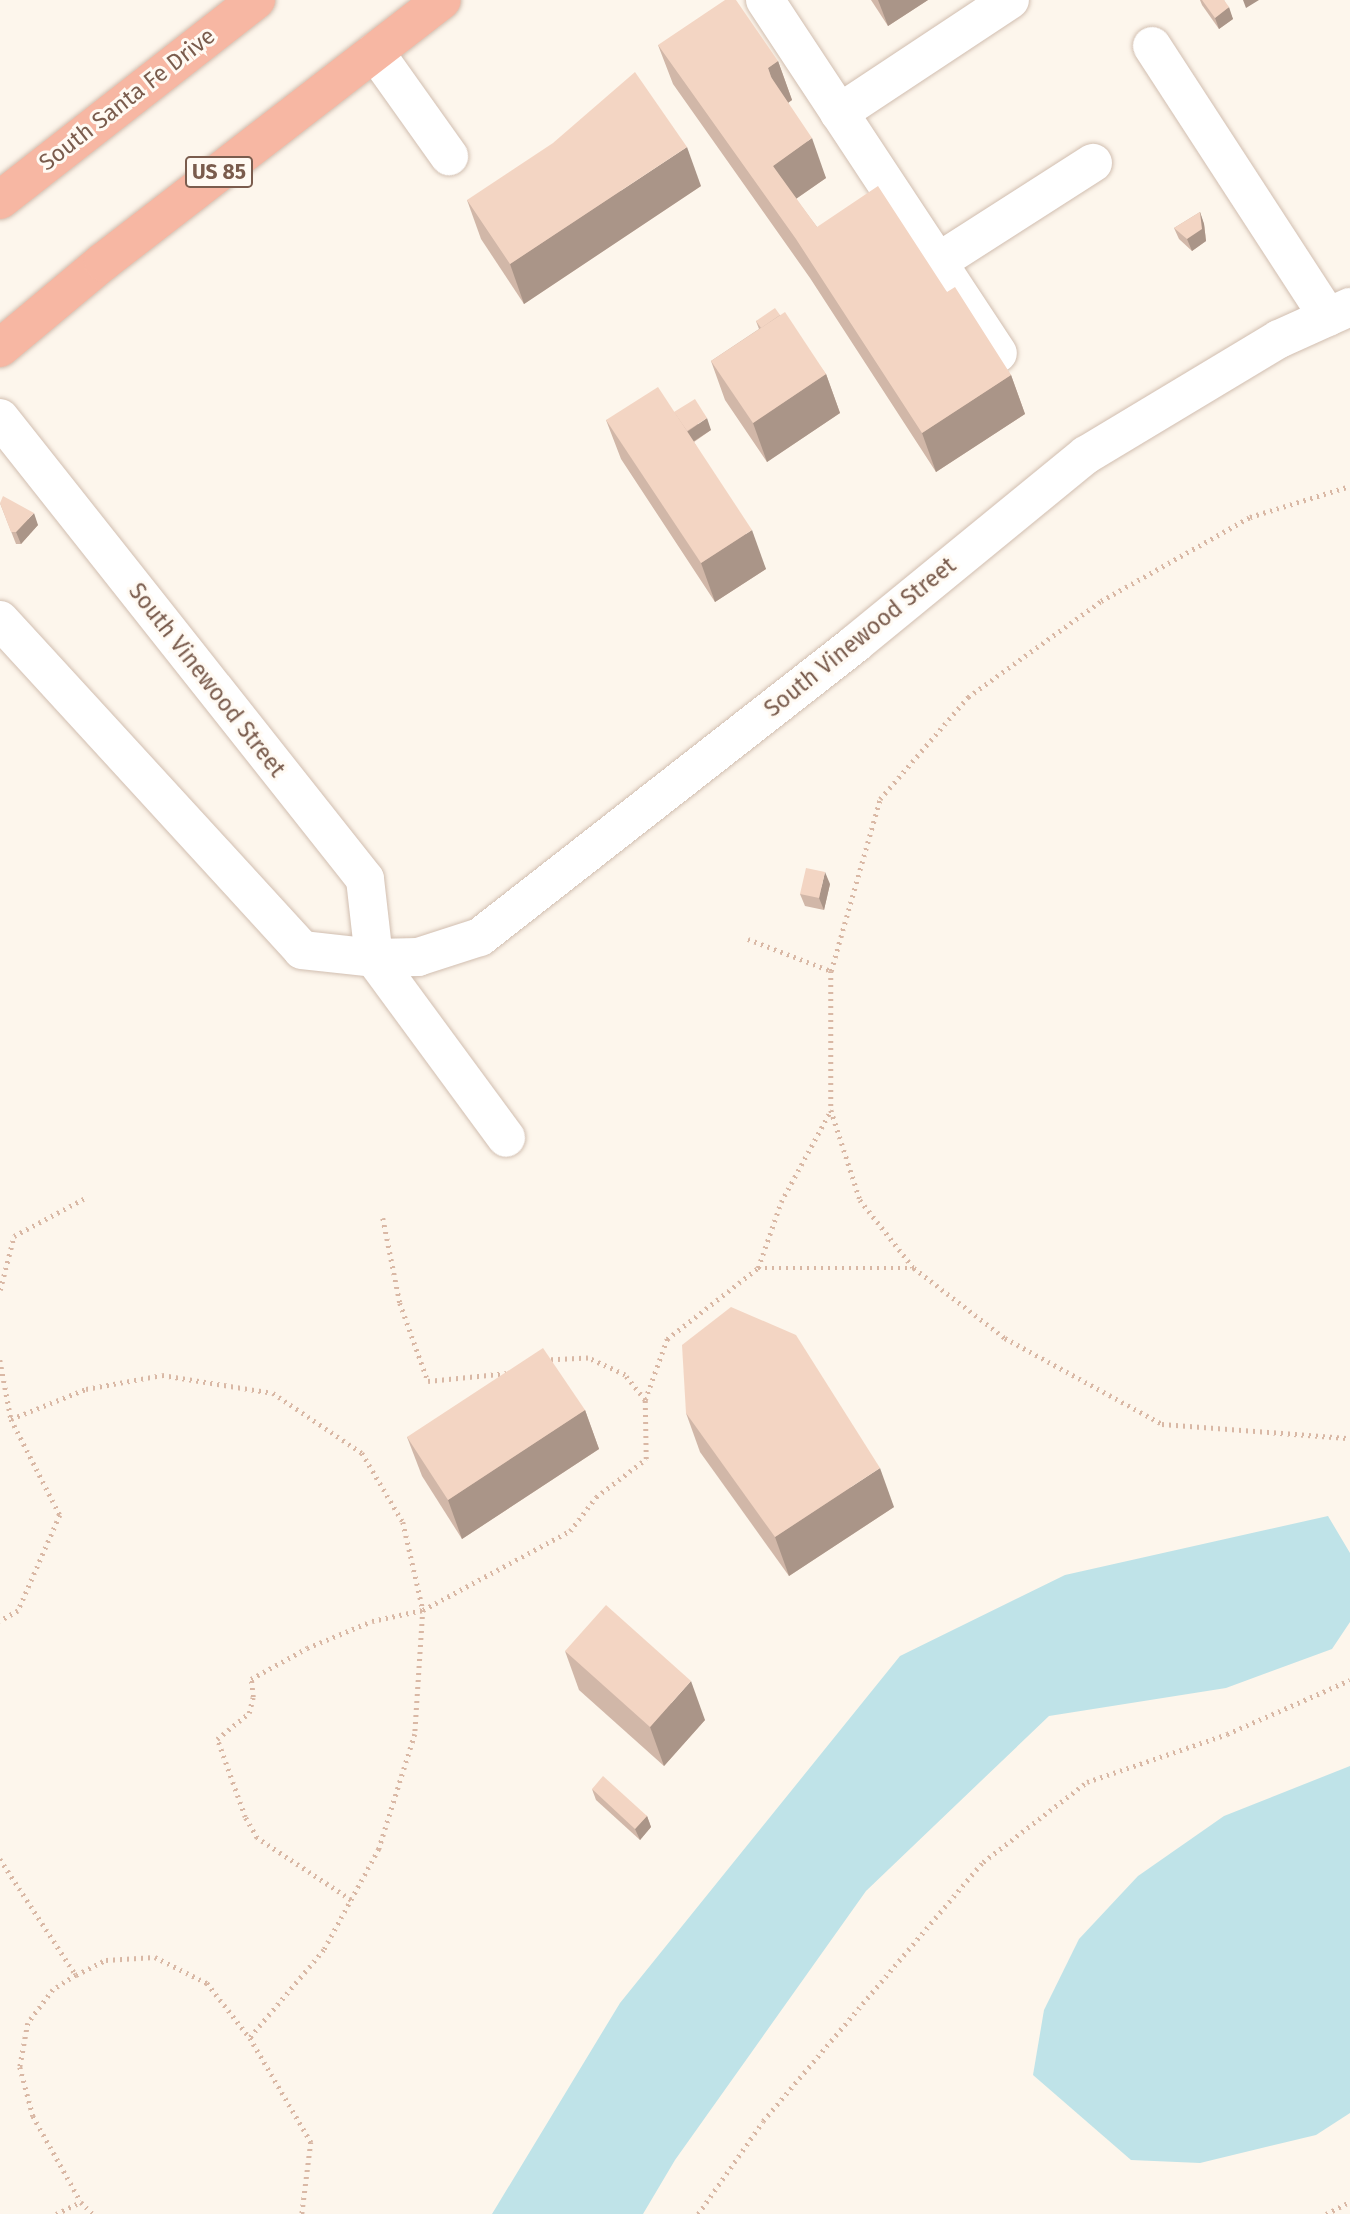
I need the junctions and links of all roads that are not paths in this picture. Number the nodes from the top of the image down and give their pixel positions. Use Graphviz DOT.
graph roads {
  1 [pos="256,0"];
  2 [pos="442,0"];
  3 [pos="765,0"];
  4 [pos="1010,0"];
  5 [pos="1152,46"];
  6 [pos="375,52"];
  7 [pos="839,113"];
  8 [pos="449,156"];
  9 [pos="1093,163"];
  10 [pos="0,200"];
  11 [pos="938,262"];
  12 [pos="1339,312"];
  13 [pos="0,348"];
  14 [pos="998,353"];
  15 [pos="0,418"];
  16 [pos="0,620"];
  17 [pos="374,958"];
  18 [pos="506,1138"];
  1 -- 10 [label="highway, South Santa Fe Drive"];
  2 -- 6 [label="highway, US 85"];
  3 -- 7 [label="street"];
  4 -- 7 [label="street"];
  5 -- 12 [label="street"];
  6 -- 8 [label="street"];
  6 -- 13 [label="highway, US 85"];
  7 -- 11 [label="street"];
  9 -- 11 [label="street"];
  11 -- 14 [label="street"];
  12 -- 17 [label="street, South Vinewood Street"];
  15 -- 17 [label="street, South Vinewood Street"];
  16 -- 17 [label="street, South Vinewood Street"];
  17 -- 18 [label="street"];
}
